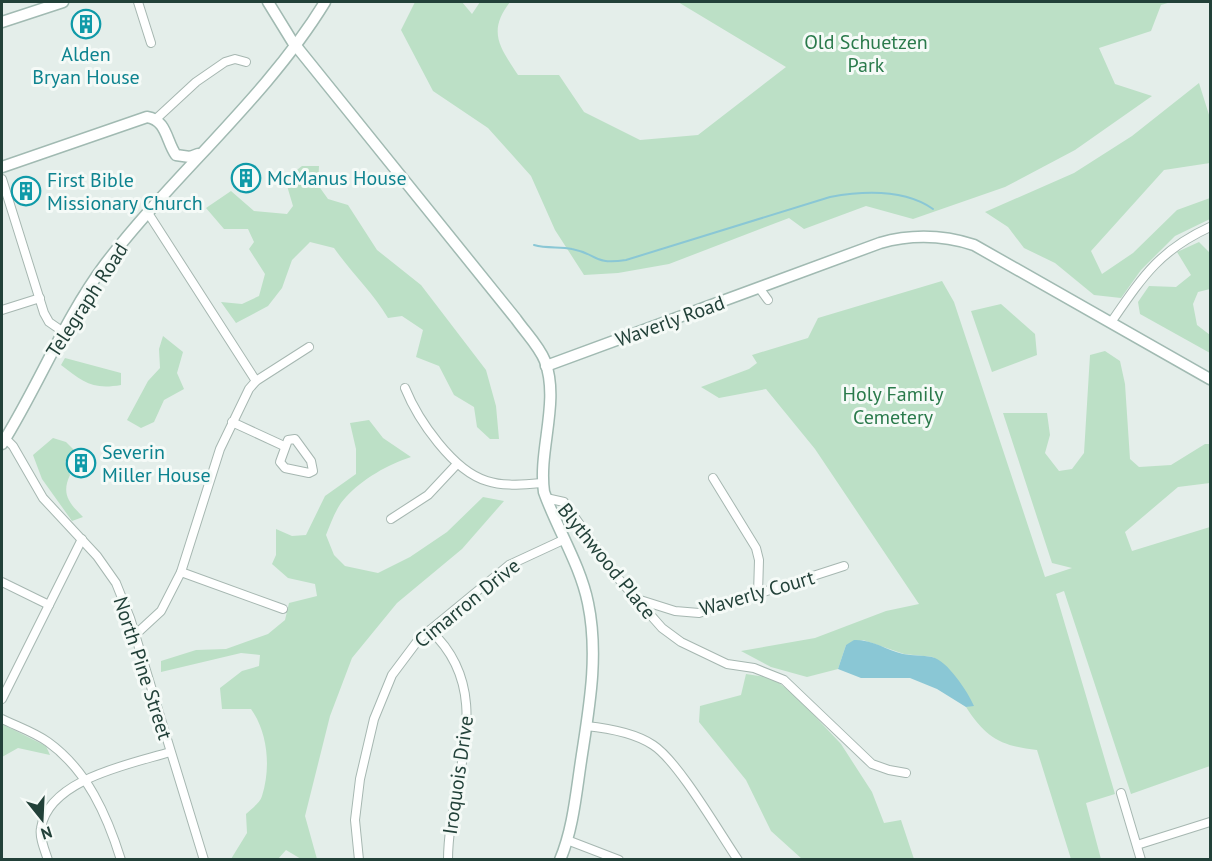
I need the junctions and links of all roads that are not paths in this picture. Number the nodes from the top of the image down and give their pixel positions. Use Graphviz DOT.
graph roads {
  1 [pos="63,2"];
  2 [pos="138,2"];
  3 [pos="268,2"];
  4 [pos="325,2"];
  5 [pos="2,22"];
  6 [pos="151,43"];
  7 [pos="296,45"];
  8 [pos="246,62"];
  9 [pos="156,119"];
  10 [pos="201,152"];
  11 [pos="176,155"];
  12 [pos="2,167"];
  13 [pos="178,178"];
  14 [pos="2,179"];
  15 [pos="148,213"];
  16 [pos="1210,227"];
  17 [pos="760,289"];
  18 [pos="39,298"];
  19 [pos="768,300"];
  20 [pos="2,310"];
  21 [pos="1112,321"];
  22 [pos="62,331"];
  23 [pos="309,346"];
  24 [pos="546,366"];
  25 [pos="1210,379"];
  26 [pos="256,381"];
  27 [pos="405,388"];
  28 [pos="232,423"];
  29 [pos="3,441"];
  30 [pos="284,446"];
  31 [pos="457,464"];
  32 [pos="713,478"];
  33 [pos="543,483"];
  34 [pos="546,498"];
  35 [pos="391,519"];
  36 [pos="82,539"];
  37 [pos="563,540"];
  38 [pos="844,567"];
  39 [pos="181,572"];
  40 [pos="2,582"];
  41 [pos="758,594"];
  42 [pos="635,599"];
  43 [pos="49,605"];
  44 [pos="283,609"];
  45 [pos="430,630"];
  46 [pos="135,635"];
  47 [pos="2,699"];
  48 [pos="2,719"];
  49 [pos="586,726"];
  50 [pos="170,752"];
  51 [pos="906,773"];
  52 [pos="84,780"];
  53 [pos="1121,793"];
  54 [pos="1210,822"];
  55 [pos="567,840"];
  56 [pos="1137,845"];
  57 [pos="48,860"];
  58 [pos="121,860"];
  59 [pos="204,860"];
  60 [pos="358,860"];
  61 [pos="447,860"];
  62 [pos="560,860"];
  63 [pos="619,860"];
  64 [pos="738,860"];
  65 [pos="1141,860"];
  1 -- 5 [label="street"];
  2 -- 6 [label="street"];
  3 -- 7 [label="street"];
  4 -- 7 [label="street, Telegraph Road"];
  7 -- 10 [label="street, Telegraph Road"];
  7 -- 24 [label="street"];
  8 -- 9 [label="street"];
  9 -- 11 [label="street"];
  9 -- 12 [label="street"];
  10 -- 11 [label="street"];
  10 -- 13 [label="street, Telegraph Road"];
  11 -- 13 [label="street"];
  13 -- 15 [label="street, Telegraph Road"];
  14 -- 18 [label="street"];
  15 -- 22 [label="street, Telegraph Road"];
  15 -- 26 [label="street"];
  16 -- 21 [label="street"];
  17 -- 19 [label="street"];
  17 -- 21 [label="street, Waverly Road"];
  17 -- 24 [label="street, Waverly Road"];
  18 -- 20 [label="street"];
  18 -- 22 [label="street"];
  21 -- 25 [label="street, Waverly Road"];
  22 -- 29 [label="street, Telegraph Road"];
  23 -- 26 [label="street"];
  24 -- 33 [label="street"];
  26 -- 28 [label="street"];
  27 -- 31 [label="street"];
  28 -- 30 [label="street"];
  28 -- 39 [label="street"];
  29 -- 36 [label="street, North Pine Street"];
  30 -- 30 [label="street"];
  31 -- 33 [label="street"];
  31 -- 35 [label="street"];
  32 -- 41 [label="street"];
  33 -- 34 [label="street"];
  34 -- 37 [label="street"];
  34 -- 42 [label="street, Blythwood Place"];
  36 -- 43 [label="street"];
  36 -- 46 [label="street, North Pine Street"];
  37 -- 45 [label="street, Cimarron Drive"];
  37 -- 49 [label="street"];
  38 -- 41 [label="street, Waverly Court"];
  39 -- 44 [label="street"];
  39 -- 46 [label="street"];
  40 -- 43 [label="street"];
  41 -- 42 [label="street, Waverly Court"];
  42 -- 51 [label="street, Blythwood Place"];
  43 -- 47 [label="street"];
  45 -- 60 [label="street, Cimarron Drive"];
  45 -- 61 [label="street, Iroquois Drive"];
  46 -- 50 [label="street, North Pine Street"];
  48 -- 52 [label="street"];
  49 -- 55 [label="street"];
  49 -- 64 [label="street"];
  50 -- 52 [label="street"];
  50 -- 59 [label="street, North Pine Street"];
  52 -- 57 [label="street"];
  52 -- 58 [label="street"];
  53 -- 56 [label="street"];
  54 -- 56 [label="street"];
  55 -- 62 [label="street"];
  55 -- 63 [label="street"];
  56 -- 65 [label="street"];
}
